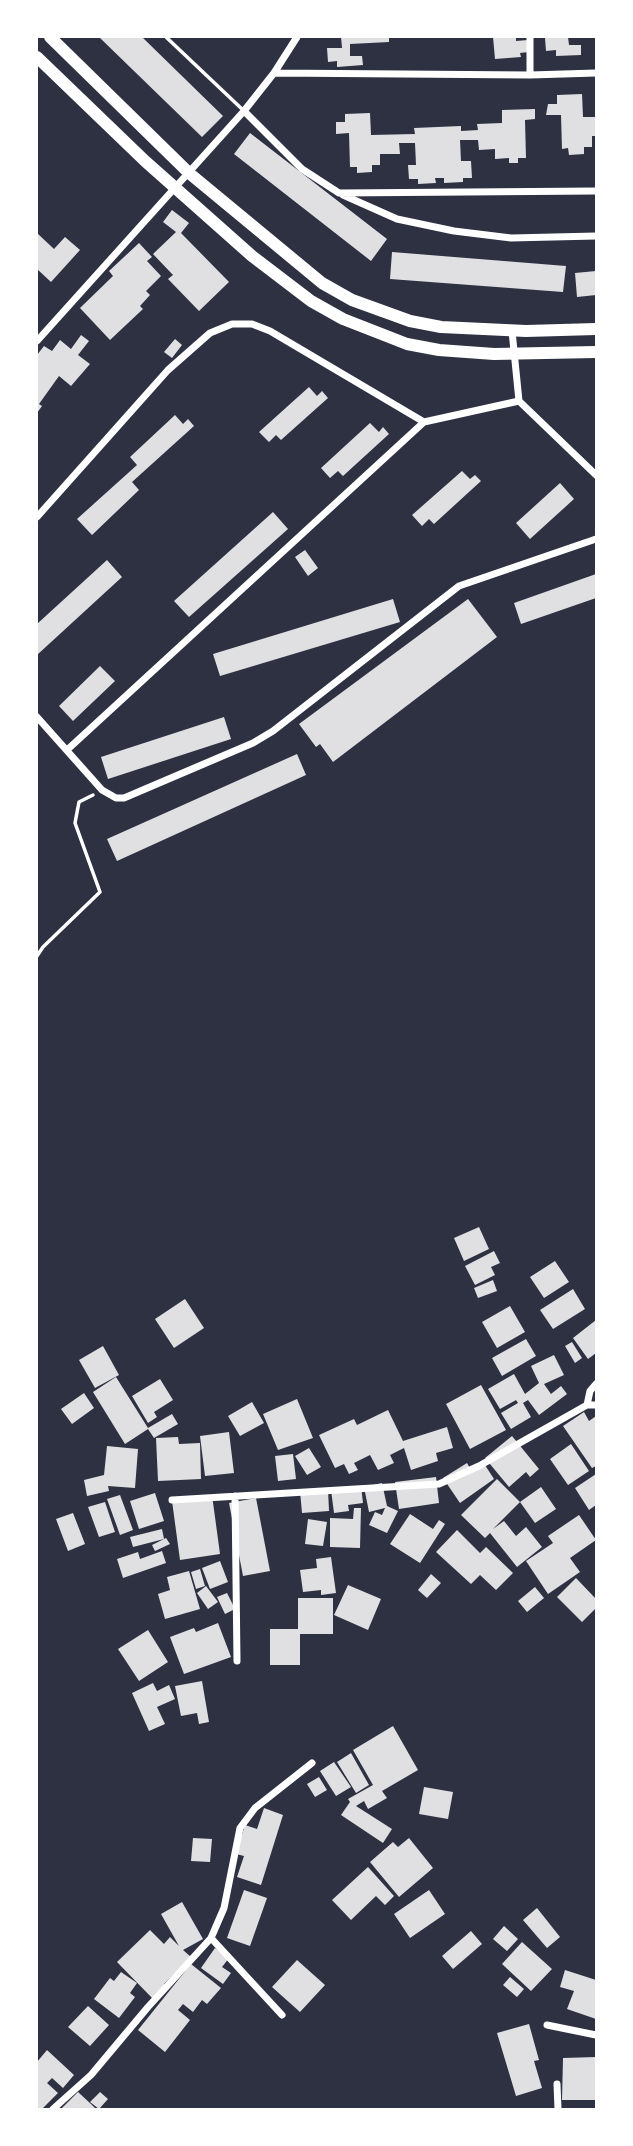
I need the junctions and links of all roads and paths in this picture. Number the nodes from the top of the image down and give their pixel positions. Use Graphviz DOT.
graph roads {
  1 [pos="50,37"];
  2 [pos="166,37"];
  3 [pos="298,37"];
  4 [pos="530,37"];
  5 [pos="37,57"];
  6 [pos="274,73"];
  7 [pos="596,73"];
  8 [pos="530,75"];
  9 [pos="244,111"];
  10 [pos="189,173"];
  11 [pos="175,188"];
  12 [pos="596,191"];
  13 [pos="339,193"];
  14 [pos="596,236"];
  15 [pos="37,327"];
  16 [pos="596,329"];
  17 [pos="512,331"];
  18 [pos="44,333"];
  19 [pos="37,341"];
  20 [pos="596,352"];
  21 [pos="514,354"];
  22 [pos="519,401"];
  23 [pos="424,422"];
  24 [pos="596,475"];
  25 [pos="37,517"];
  26 [pos="596,538"];
  27 [pos="37,718"];
  28 [pos="67,750"];
  29 [pos="102,790"];
  30 [pos="37,956"];
  31 [pos="596,1384"];
  32 [pos="592,1405"];
  33 [pos="235,1496"];
  34 [pos="172,1500"];
  35 [pos="237,1661"];
  36 [pos="312,1763"];
  37 [pos="211,1938"];
  38 [pos="282,2015"];
  39 [pos="547,2025"];
  40 [pos="596,2035"];
  41 [pos="557,2084"];
  42 [pos="53,2109"];
  43 [pos="558,2109"];
  1 -- 10 [label="main road"];
  2 -- 9 [label="lane"];
  3 -- 6 [label="street"];
  4 -- 8 [label="street"];
  5 -- 11 [label="main road"];
  6 -- 8 [label="street"];
  6 -- 9 [label="street"];
  7 -- 8 [label="street"];
  9 -- 10 [label="street"];
  9 -- 13 [label="street"];
  10 -- 11 [label="street"];
  10 -- 17 [label="main road"];
  11 -- 18 [label="street"];
  11 -- 21 [label="main road"];
  12 -- 13 [label="street"];
  13 -- 14 [label="street"];
  15 -- 18 [label="street"];
  16 -- 17 [label="main road"];
  17 -- 21 [label="street"];
  18 -- 19 [label="street"];
  20 -- 21 [label="main road"];
  21 -- 22 [label="street"];
  22 -- 23 [label="street"];
  22 -- 24 [label="street"];
  23 -- 25 [label="street"];
  23 -- 28 [label="street"];
  26 -- 29 [label="street"];
  27 -- 28 [label="street"];
  28 -- 29 [label="street"];
  29 -- 30 [label="path"];
  31 -- 32 [label="street"];
  32 -- 33 [label="street"];
  33 -- 34 [label="street"];
  33 -- 35 [label="street"];
  36 -- 37 [label="street"];
  37 -- 38 [label="street"];
  37 -- 42 [label="street"];
  39 -- 40 [label="street"];
  41 -- 43 [label="street"];
}
